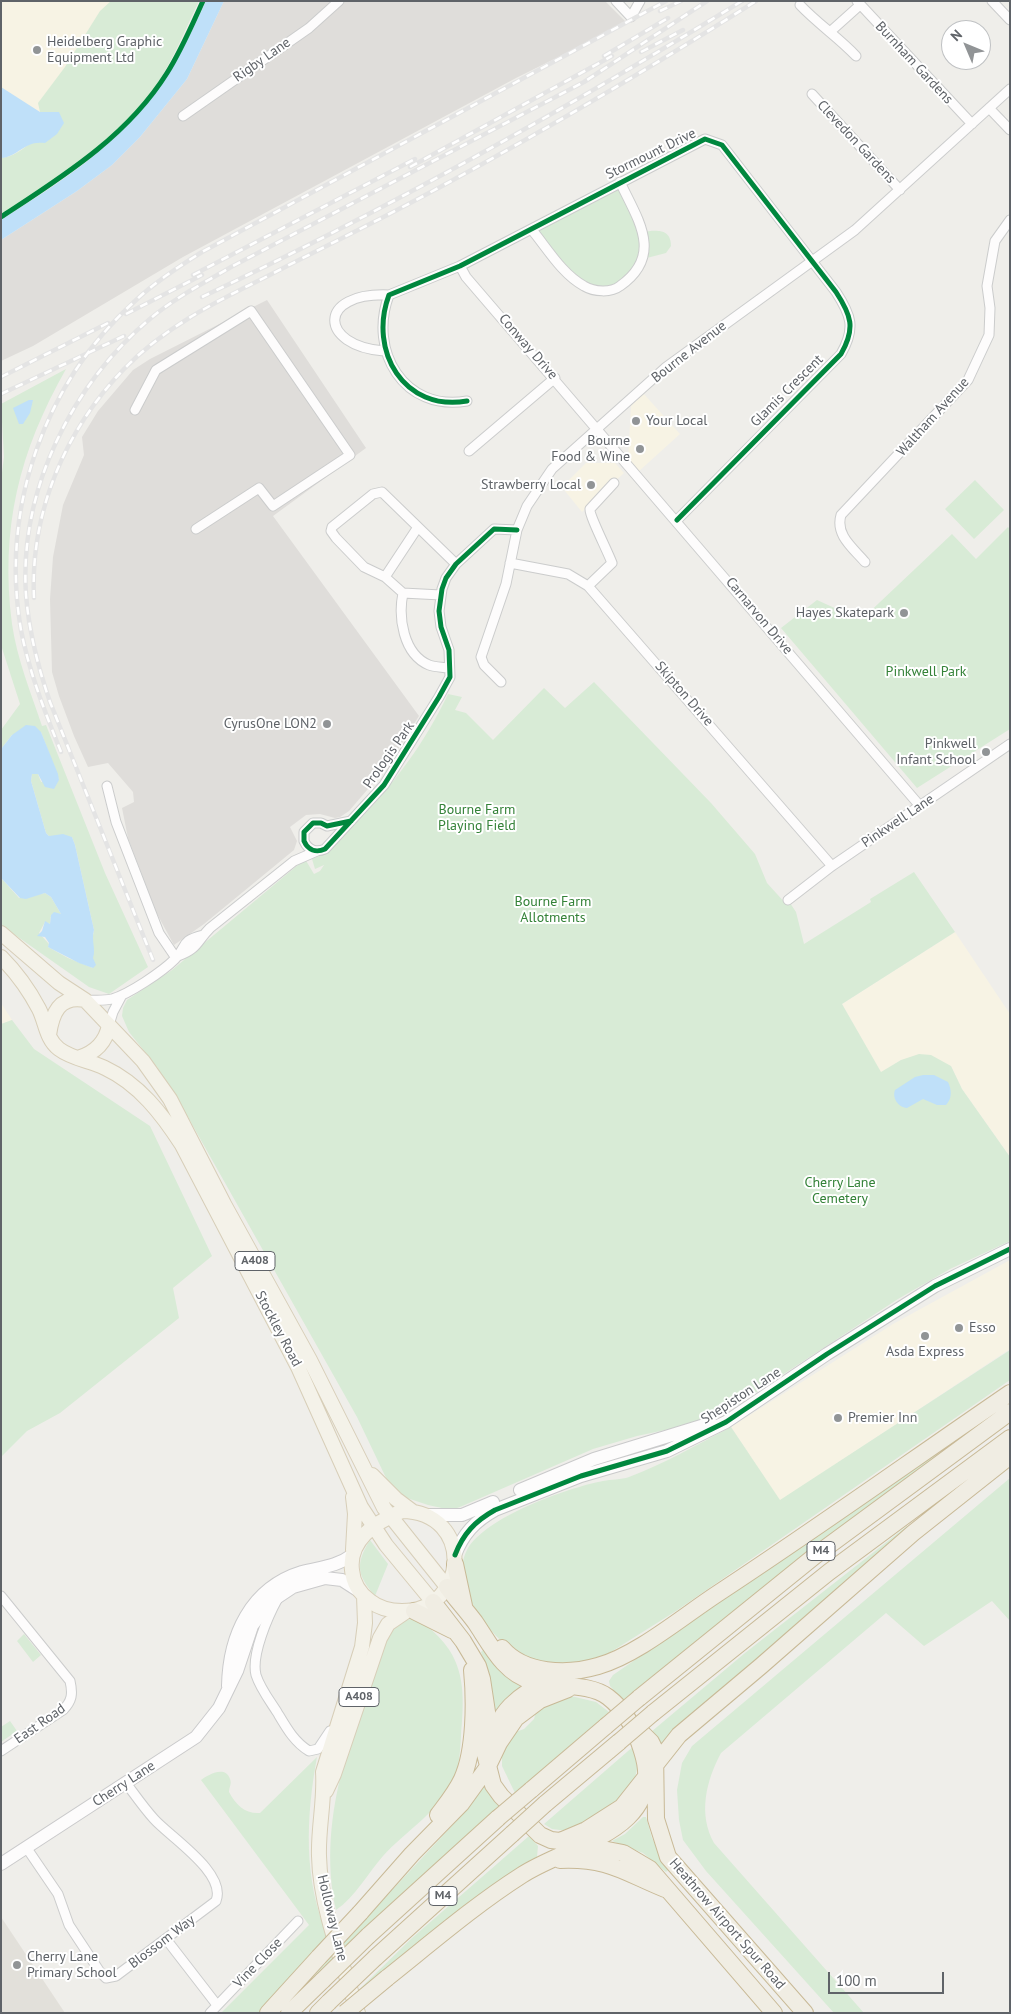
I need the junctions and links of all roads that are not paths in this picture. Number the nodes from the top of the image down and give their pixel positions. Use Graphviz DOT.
graph roads {
  1 [pos="339,1"];
  2 [pos="616,1"];
  3 [pos="640,1"];
  4 [pos="992,1"];
  5 [pos="858,3"];
  6 [pos="800,5"];
  7 [pos="1010,20"];
  8 [pos="831,31"];
  9 [pos="856,56"];
  10 [pos="1010,89"];
  11 [pos="812,94"];
  12 [pos="989,108"];
  13 [pos="183,116"];
  14 [pos="972,124"];
  15 [pos="1010,130"];
  16 [pos="620,182"];
  17 [pos="900,190"];
  18 [pos="1010,220"];
  19 [pos="532,230"];
  20 [pos="813,262"];
  21 [pos="460,266"];
  22 [pos="389,295"];
  23 [pos="384,351"];
  24 [pos="555,378"];
  25 [pos="467,401"];
  26 [pos="135,410"];
  27 [pos="596,427"];
  28 [pos="469,451"];
  29 [pos="614,483"];
  30 [pos="677,520"];
  31 [pos="418,527"];
  32 [pos="196,529"];
  33 [pos="517,530"];
  34 [pos="510,562"];
  35 [pos="865,562"];
  36 [pos="456,564"];
  37 [pos="385,577"];
  38 [pos="588,586"];
  39 [pos="442,592"];
  40 [pos="402,593"];
  41 [pos="448,668"];
  42 [pos="501,682"];
  43 [pos="1010,744"];
  44 [pos="107,786"];
  45 [pos="920,806"];
  46 [pos="351,821"];
  47 [pos="327,826"];
  48 [pos="331,843"];
  49 [pos="306,846"];
  50 [pos="317,851"];
  51 [pos="294,861"];
  52 [pos="832,866"];
  53 [pos="788,900"];
  54 [pos="1,933"];
  55 [pos="1,957"];
  56 [pos="177,957"];
  57 [pos="122,995"];
  58 [pos="85,1000"];
  59 [pos="109,1025"];
  60 [pos="49,1036"];
  61 [pos="78,1058"];
  62 [pos="1010,1248"];
  63 [pos="1010,1393"];
  64 [pos="1010,1412"];
  65 [pos="737,1413"];
  66 [pos="1010,1438"];
  67 [pos="1010,1456"];
  68 [pos="363,1466"];
  69 [pos="349,1483"];
  70 [pos="412,1511"];
  71 [pos="426,1515"];
  72 [pos="389,1516"];
  73 [pos="373,1527"];
  74 [pos="353,1553"];
  75 [pos="455,1559"];
  76 [pos="447,1587"];
  77 [pos="361,1593"];
  78 [pos="281,1594"];
  79 [pos="1,1596"];
  80 [pos="433,1602"];
  81 [pos="464,1608"];
  82 [pos="411,1611"];
  83 [pos="475,1623"];
  84 [pos="656,1635"];
  85 [pos="460,1636"];
  86 [pos="471,1654"];
  87 [pos="545,1684"];
  88 [pos="228,1686"];
  89 [pos="572,1688"];
  90 [pos="348,1693"];
  91 [pos="714,1707"];
  92 [pos="628,1720"];
  93 [pos="1,1750"];
  94 [pos="490,1762"];
  95 [pos="657,1762"];
  96 [pos="646,1776"];
  97 [pos="126,1782"];
  98 [pos="325,1792"];
  99 [pos="560,1841"];
  100 [pos="584,1846"];
  101 [pos="26,1847"];
  102 [pos="412,1854"];
  103 [pos="552,1860"];
  104 [pos="1,1864"];
  105 [pos="667,1890"];
  106 [pos="715,1911"];
  107 [pos="298,1921"];
  108 [pos="166,1939"];
  109 [pos="217,2005"];
  110 [pos="324,2007"];
  111 [pos="210,2013"];
  112 [pos="268,2013"];
  113 [pos="289,2013"];
  114 [pos="345,2013"];
  115 [pos="358,2013"];
  116 [pos="774,2013"];
  117 [pos="805,2013"];
  1 -- 13 [label="street, Rigby Lane"];
  2 -- 3 [label="street"];
  4 -- 7 [label="street"];
  5 -- 8 [label="street"];
  5 -- 14 [label="street, Burnham Gardens"];
  6 -- 8 [label="street"];
  8 -- 9 [label="street"];
  10 -- 12 [label="street, Bourne Avenue"];
  11 -- 17 [label="street, Clevedon Gardens"];
  12 -- 14 [label="street, Bourne Avenue"];
  12 -- 15 [label="street"];
  14 -- 17 [label="street, Bourne Avenue"];
  16 -- 19 [label="street, Stormount Drive"];
  16 -- 19 [label="street"];
  16 -- 20 [label="street, Stormount Drive"];
  17 -- 20 [label="street, Bourne Avenue"];
  18 -- 35 [label="street, Waltham Avenue"];
  19 -- 21 [label="street, Stormount Drive"];
  20 -- 27 [label="street, Bourne Avenue"];
  20 -- 30 [label="street, Glamis Crescent"];
  21 -- 22 [label="street, Stormount Drive"];
  21 -- 24 [label="street, Conway Drive"];
  22 -- 23 [label="street"];
  22 -- 23 [label="street, Stormount Drive"];
  23 -- 25 [label="street"];
  24 -- 27 [label="street, Conway Drive"];
  24 -- 28 [label="street"];
  26 -- 32 [label="street"];
  27 -- 30 [label="street, Carnarvon Drive"];
  27 -- 33 [label="street, Bourne Avenue"];
  29 -- 38 [label="street"];
  30 -- 45 [label="street, Carnarvon Drive"];
  31 -- 36 [label="street"];
  31 -- 37 [label="street"];
  31 -- 37 [label="street"];
  33 -- 34 [label="street, Bourne Avenue"];
  33 -- 36 [label="street"];
  34 -- 38 [label="street, Skipton Drive"];
  34 -- 42 [label="street, Bourne Avenue"];
  36 -- 39 [label="street"];
  37 -- 40 [label="street"];
  38 -- 52 [label="street, Skipton Drive"];
  39 -- 40 [label="street"];
  39 -- 41 [label="street, Prologis Park"];
  40 -- 41 [label="street"];
  41 -- 46 [label="street, Prologis Park"];
  43 -- 45 [label="street, Pinkwell Lane"];
  44 -- 56 [label="street"];
  45 -- 52 [label="street, Pinkwell Lane"];
  46 -- 47 [label="street"];
  46 -- 48 [label="street, Prologis Park"];
  47 -- 48 [label="street"];
  47 -- 49 [label="street"];
  48 -- 50 [label="street"];
  49 -- 50 [label="street"];
  49 -- 51 [label="street"];
  50 -- 51 [label="street"];
  51 -- 56 [label="street"];
  52 -- 53 [label="street, Pinkwell Lane"];
  54 -- 58 [label="main road, Stockley Road / A408"];
  55 -- 60 [label="main road, Stockley Road / A408"];
  56 -- 57 [label="street"];
  57 -- 58 [label="street"];
  57 -- 59 [label="street"];
  58 -- 59 [label="main road, Stockley Road / A408"];
  58 -- 60 [label="main road"];
  59 -- 61 [label="main road"];
  59 -- 68 [label="main road, Stockley Road / A408"];
  60 -- 61 [label="main road, Stockley Road / A408"];
  61 -- 69 [label="main road, Stockley Road / A408"];
  62 -- 65 [label="street, Shepiston Lane"];
  63 -- 84 [label="highway, M4"];
  64 -- 113 [label="highway, M4, bridge"];
  65 -- 71 [label="street, Shepiston Lane"];
  65 -- 75 [label="street, Shepiston Lane"];
  66 -- 110 [label="highway, M4, bridge"];
  67 -- 91 [label="highway, M4"];
  68 -- 70 [label="main road, A408"];
  68 -- 72 [label="main road, Stockley Road / A408"];
  69 -- 73 [label="main road, Stockley Road / A408"];
  69 -- 74 [label="main road, A408"];
  70 -- 71 [label="main road, A408"];
  70 -- 72 [label="main road, A408"];
  71 -- 75 [label="main road, A408"];
  72 -- 73 [label="main road, A408"];
  72 -- 76 [label="main road, Stockley Road / A408"];
  73 -- 74 [label="main road, A408"];
  73 -- 80 [label="main road, Stockley Road / A408"];
  74 -- 77 [label="main road, A408"];
  74 -- 88 [label="street, Cherry Lane"];
  75 -- 76 [label="main road, A408"];
  75 -- 81 [label="highway, M4"];
  76 -- 80 [label="main road, A408"];
  76 -- 81 [label="highway, M4"];
  77 -- 78 [label="street, Cherry Lane"];
  77 -- 82 [label="main road"];
  77 -- 90 [label="main road, Holloway Lane / A408"];
  78 -- 88 [label="street, Cherry Lane"];
  78 -- 90 [label="street"];
  79 -- 93 [label="street, East Road"];
  80 -- 82 [label="main road, A408"];
  80 -- 85 [label="highway, M4"];
  81 -- 83 [label="highway, M4"];
  82 -- 85 [label="highway, M4"];
  82 -- 98 [label="main road, Holloway Lane / A408"];
  83 -- 84 [label="highway, M4"];
  83 -- 87 [label="highway, M4"];
  84 -- 87 [label="highway, M4"];
  85 -- 86 [label="highway, M4"];
  86 -- 94 [label="highway, M4"];
  86 -- 102 [label="highway, M4"];
  87 -- 89 [label="highway, M4"];
  87 -- 94 [label="highway, M4"];
  88 -- 97 [label="street, Cherry Lane"];
  89 -- 92 [label="highway, M4"];
  89 -- 94 [label="highway, M4"];
  90 -- 98 [label="main road, Holloway Lane / A408"];
  91 -- 95 [label="highway, M4"];
  91 -- 106 [label="highway, M4"];
  92 -- 95 [label="highway, Heathrow Airport Spur Road / M4"];
  92 -- 96 [label="highway, M4"];
  94 -- 99 [label="highway, M4"];
  94 -- 102 [label="highway, M4"];
  95 -- 96 [label="highway, M4"];
  95 -- 106 [label="highway, Heathrow Airport Spur Road / M4"];
  96 -- 99 [label="highway, M4"];
  96 -- 100 [label="highway, M4"];
  97 -- 101 [label="street, Cherry Lane"];
  97 -- 108 [label="street, Blossom Way"];
  98 -- 115 [label="main road, Holloway Lane / A408"];
  99 -- 100 [label="highway, Heathrow Airport Spur Road / M4"];
  100 -- 103 [label="highway, M4"];
  100 -- 105 [label="highway, Heathrow Airport Spur Road / M4"];
  101 -- 104 [label="street, Cherry Lane"];
  101 -- 108 [label="street, Blossom Way"];
  102 -- 112 [label="highway, M4, bridge"];
  103 -- 105 [label="highway, M4"];
  103 -- 114 [label="highway, M4, bridge"];
  105 -- 116 [label="highway, Heathrow Airport Spur Road / M4"];
  106 -- 117 [label="highway, Heathrow Airport Spur Road / M4"];
  107 -- 109 [label="street, Vine Close"];
  108 -- 109 [label="street"];
  109 -- 111 [label="street, Vine Close"];
}
